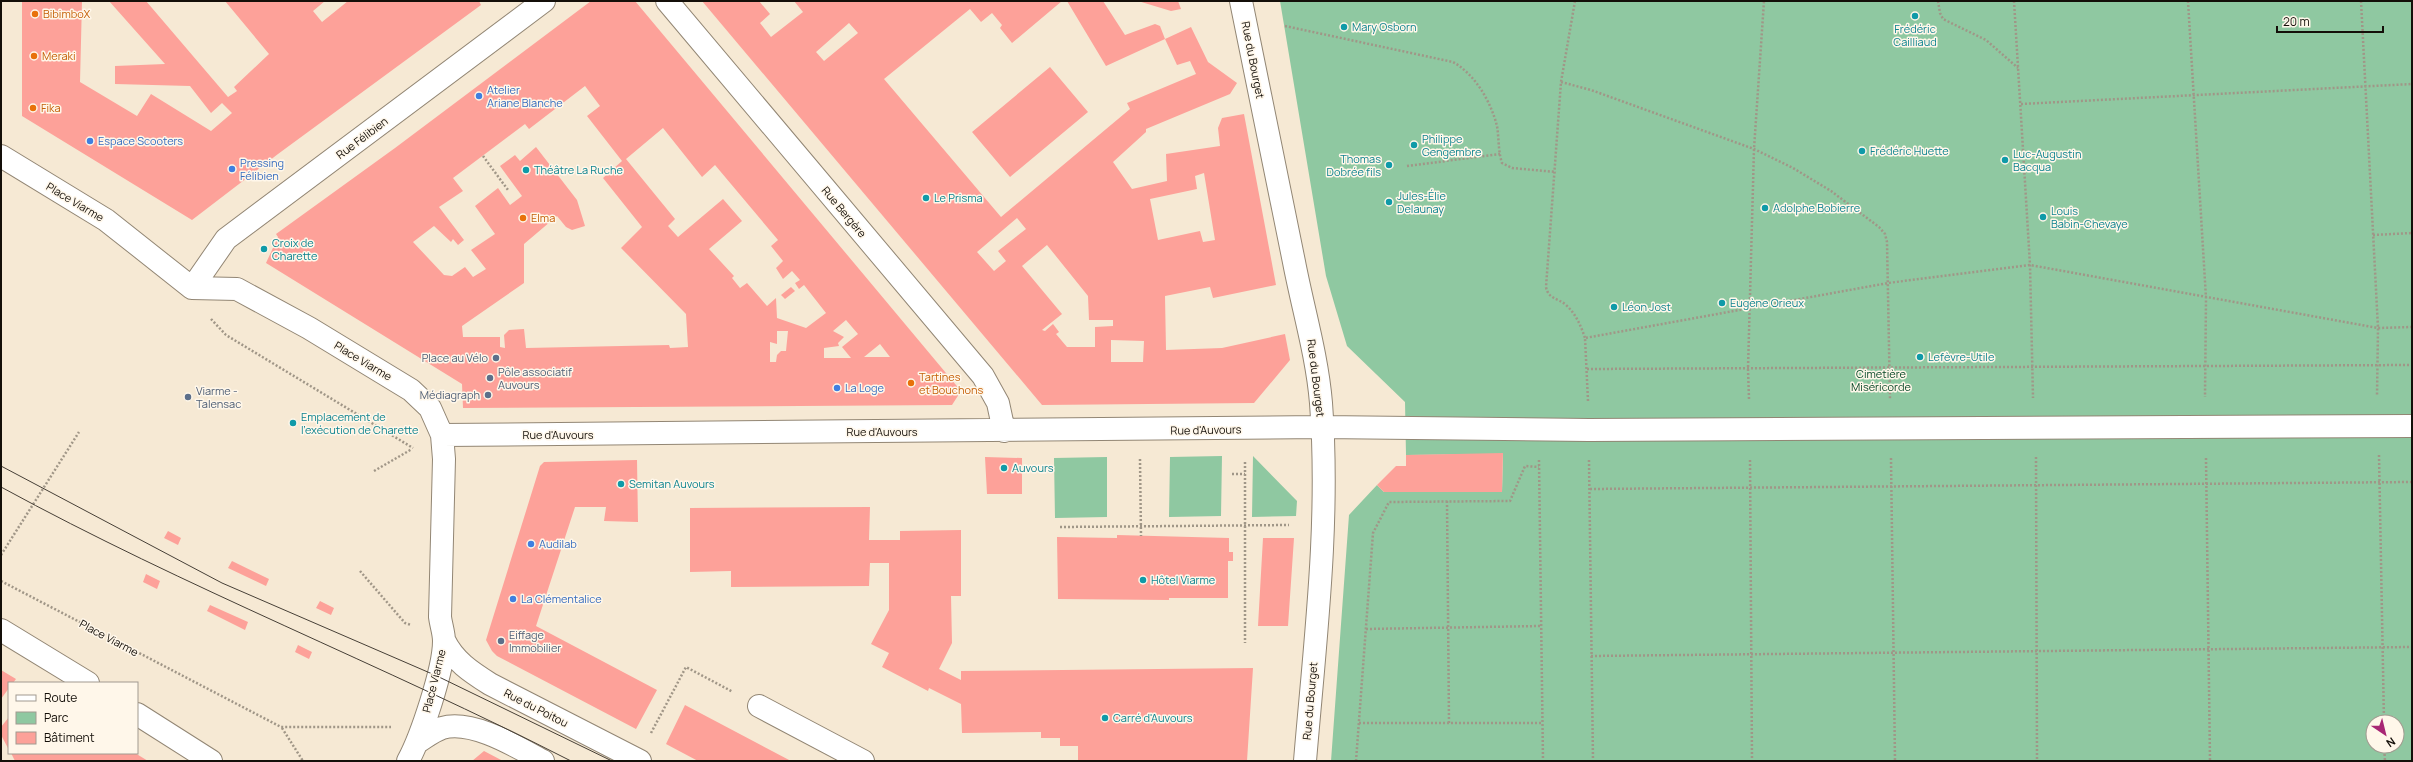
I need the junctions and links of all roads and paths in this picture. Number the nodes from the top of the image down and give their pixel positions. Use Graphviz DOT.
graph roads {
  1 [pos="544,1"];
  2 [pos="667,1"];
  3 [pos="1241,1"];
  4 [pos="1575,1"];
  5 [pos="1764,1"];
  6 [pos="1938,1"];
  7 [pos="2014,1"];
  8 [pos="2188,1"];
  9 [pos="2361,1"];
  10 [pos="1285,26"];
  11 [pos="2019,68"];
  12 [pos="1561,82"];
  13 [pos="2412,84"];
  14 [pos="2365,86"];
  15 [pos="2194,95"];
  16 [pos="2021,104"];
  17 [pos="1754,149"];
  18 [pos="1500,154"];
  19 [pos="1,156"];
  20 [pos="483,156"];
  21 [pos="1407,166"];
  22 [pos="1556,172"];
  23 [pos="508,190"];
  24 [pos="2412,232"];
  25 [pos="2373,235"];
  26 [pos="2030,265"];
  27 [pos="1888,283"];
  28 [pos="192,288"];
  29 [pos="2206,298"];
  30 [pos="1749,308"];
  31 [pos="2412,327"];
  32 [pos="2378,328"];
  33 [pos="1585,338"];
  34 [pos="2376,365"];
  35 [pos="2412,365"];
  36 [pos="2032,366"];
  37 [pos="2205,366"];
  38 [pos="1890,367"];
  39 [pos="1587,369"];
  40 [pos="1748,369"];
  41 [pos="2034,426"];
  42 [pos="2206,426"];
  43 [pos="2378,426"];
  44 [pos="2412,426"];
  45 [pos="1322,427"];
  46 [pos="1891,427"];
  47 [pos="1750,428"];
  48 [pos="1538,429"];
  49 [pos="1589,430"];
  50 [pos="1004,431"];
  51 [pos="79,432"];
  52 [pos="442,435"];
  53 [pos="412,449"];
  54 [pos="1140,457"];
  55 [pos="1245,462"];
  56 [pos="1539,467"];
  57 [pos="374,471"];
  58 [pos="1232,474"];
  59 [pos="1245,474"];
  60 [pos="2379,482"];
  61 [pos="2412,482"];
  62 [pos="2206,484"];
  63 [pos="2037,485"];
  64 [pos="1891,486"];
  65 [pos="1750,488"];
  66 [pos="1590,489"];
  67 [pos="1447,501"];
  68 [pos="1289,525"];
  69 [pos="1141,526"];
  70 [pos="1245,526"];
  71 [pos="1060,527"];
  72 [pos="1141,536"];
  73 [pos="1,555"];
  74 [pos="360,571"];
  75 [pos="1,581"];
  76 [pos="1541,626"];
  77 [pos="1448,628"];
  78 [pos="1366,629"];
  79 [pos="1,630"];
  80 [pos="443,637"];
  81 [pos="1245,643"];
  82 [pos="2382,648"];
  83 [pos="2412,648"];
  84 [pos="2209,650"];
  85 [pos="2037,651"];
  86 [pos="1752,653"];
  87 [pos="1893,653"];
  88 [pos="1592,656"];
  89 [pos="86,682"];
  90 [pos="759,706"];
  91 [pos="2384,714"];
  92 [pos="138,715"];
  93 [pos="1359,723"];
  94 [pos="1449,723"];
  95 [pos="1542,723"];
  96 [pos="281,728"];
  97 [pos="418,742"];
  98 [pos="638,760"];
  99 [pos="211,761"];
  100 [pos="303,761"];
  101 [pos="408,761"];
  102 [pos="543,761"];
  103 [pos="863,761"];
  104 [pos="1305,761"];
  105 [pos="1356,761"];
  106 [pos="1543,761"];
  107 [pos="1593,761"];
  108 [pos="1752,761"];
  109 [pos="1895,761"];
  110 [pos="2037,761"];
  111 [pos="2210,761"];
  1 -- 28 [label="street, Rue Félibien"];
  2 -- 50 [label="street, Rue Bergère"];
  3 -- 45 [label="street, Rue du Bourget"];
  4 -- 12 [label="path"];
  5 -- 17 [label="path"];
  6 -- 11 [label="path"];
  7 -- 11 [label="path"];
  8 -- 15 [label="path"];
  9 -- 14 [label="path"];
  10 -- 18 [label="path"];
  11 -- 16 [label="path"];
  12 -- 17 [label="path"];
  12 -- 22 [label="path"];
  13 -- 14 [label="path"];
  14 -- 15 [label="path"];
  14 -- 25 [label="path"];
  15 -- 16 [label="path"];
  15 -- 29 [label="path"];
  16 -- 26 [label="path"];
  17 -- 27 [label="path"];
  17 -- 30 [label="path"];
  18 -- 21 [label="path"];
  18 -- 22 [label="path"];
  19 -- 28 [label="street, Place Viarme"];
  20 -- 23 [label="path"];
  22 -- 33 [label="path"];
  24 -- 25 [label="path"];
  25 -- 32 [label="path"];
  26 -- 27 [label="path"];
  26 -- 29 [label="path"];
  26 -- 36 [label="path"];
  27 -- 30 [label="path"];
  27 -- 38 [label="path"];
  28 -- 52 [label="street, Place Viarme"];
  28 -- 53 [label="path"];
  29 -- 32 [label="path"];
  29 -- 37 [label="path"];
  30 -- 33 [label="path"];
  30 -- 40 [label="path"];
  31 -- 32 [label="path"];
  32 -- 34 [label="path"];
  33 -- 39 [label="path"];
  34 -- 35 [label="path"];
  34 -- 37 [label="path"];
  34 -- 43 [label="path"];
  36 -- 37 [label="path"];
  36 -- 38 [label="path"];
  36 -- 41 [label="path"];
  37 -- 42 [label="path"];
  38 -- 40 [label="path"];
  38 -- 46 [label="path"];
  39 -- 40 [label="path"];
  39 -- 49 [label="path"];
  40 -- 47 [label="path"];
  41 -- 42 [label="street, Rue d'Auvours"];
  41 -- 46 [label="street, Rue d'Auvours"];
  41 -- 63 [label="path"];
  42 -- 43 [label="street, Rue d'Auvours"];
  42 -- 62 [label="path"];
  43 -- 44 [label="street, Rue d'Auvours"];
  43 -- 60 [label="path"];
  45 -- 48 [label="street, Rue d'Auvours"];
  45 -- 50 [label="street, Rue d'Auvours"];
  45 -- 104 [label="street, Rue du Bourget"];
  46 -- 47 [label="street, Rue d'Auvours"];
  46 -- 64 [label="path"];
  47 -- 49 [label="street, Rue d'Auvours"];
  47 -- 65 [label="path"];
  48 -- 49 [label="street, Rue d'Auvours"];
  48 -- 56 [label="path"];
  49 -- 66 [label="path"];
  50 -- 52 [label="street, Rue d'Auvours"];
  51 -- 73 [label="path"];
  52 -- 53 [label="path"];
  52 -- 80 [label="street, Place Viarme"];
  53 -- 57 [label="path"];
  54 -- 69 [label="path"];
  55 -- 59 [label="path"];
  56 -- 67 [label="path"];
  56 -- 76 [label="path"];
  58 -- 59 [label="path"];
  59 -- 70 [label="path"];
  60 -- 61 [label="path"];
  60 -- 62 [label="path"];
  60 -- 82 [label="path"];
  62 -- 63 [label="path"];
  62 -- 84 [label="path"];
  63 -- 64 [label="path"];
  63 -- 85 [label="path"];
  64 -- 65 [label="path"];
  64 -- 87 [label="path"];
  65 -- 66 [label="path"];
  65 -- 86 [label="path"];
  66 -- 88 [label="path"];
  67 -- 77 [label="path"];
  67 -- 78 [label="path"];
  68 -- 70 [label="path"];
  69 -- 70 [label="path"];
  69 -- 71 [label="path"];
  69 -- 72 [label="path"];
  70 -- 81 [label="path"];
  74 -- 80 [label="path"];
  75 -- 96 [label="path, Place Viarme"];
  76 -- 77 [label="path"];
  76 -- 95 [label="path"];
  77 -- 78 [label="path"];
  77 -- 94 [label="path"];
  78 -- 93 [label="path"];
  79 -- 89 [label="street"];
  80 -- 97 [label="street, Place Viarme"];
  80 -- 98 [label="street, Rue du Poitou"];
  82 -- 83 [label="path"];
  82 -- 84 [label="path"];
  82 -- 91 [label="path"];
  84 -- 85 [label="path"];
  84 -- 111 [label="path"];
  85 -- 87 [label="path"];
  85 -- 110 [label="path"];
  86 -- 87 [label="path"];
  86 -- 88 [label="path"];
  86 -- 108 [label="path"];
  87 -- 109 [label="path"];
  88 -- 107 [label="path"];
  90 -- 98 [label="path"];
  90 -- 103 [label="street"];
  92 -- 99 [label="street"];
  93 -- 94 [label="path"];
  93 -- 105 [label="path"];
  94 -- 95 [label="path"];
  95 -- 106 [label="path"];
  96 -- 97 [label="path, Place Viarme"];
  96 -- 100 [label="path, Place Viarme"];
  97 -- 101 [label="street, Place Viarme"];
  97 -- 102 [label="street"];
}
